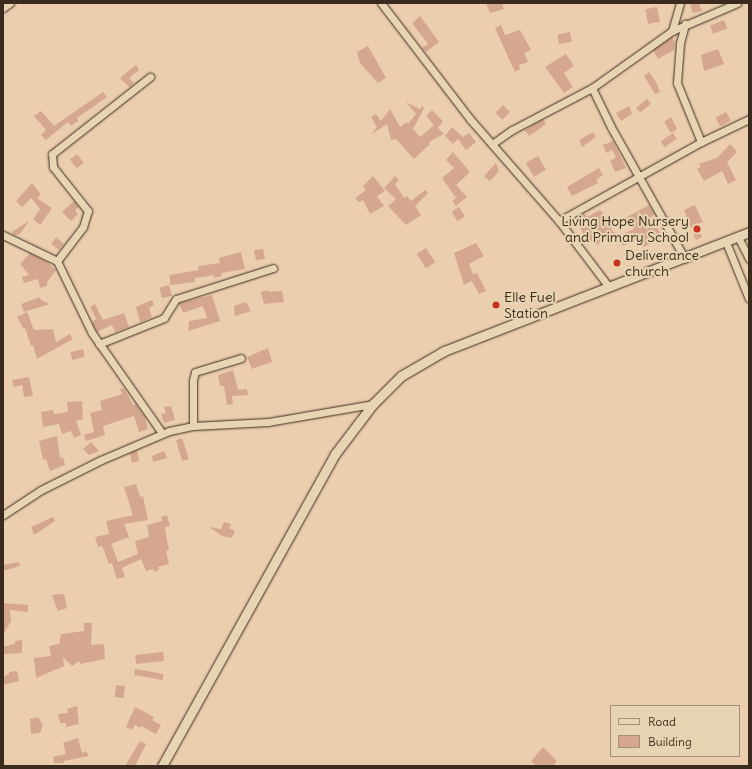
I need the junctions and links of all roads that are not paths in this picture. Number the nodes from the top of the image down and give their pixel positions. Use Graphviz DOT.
graph roads {
  1 [pos="10,3"];
  2 [pos="381,3"];
  3 [pos="680,3"];
  4 [pos="737,3"];
  5 [pos="3,8"];
  6 [pos="685,24"];
  7 [pos="672,31"];
  8 [pos="150,77"];
  9 [pos="592,88"];
  10 [pos="749,119"];
  11 [pos="701,142"];
  12 [pos="492,144"];
  13 [pos="638,175"];
  14 [pos="559,221"];
  15 [pos="749,232"];
  16 [pos="3,235"];
  17 [pos="738,237"];
  18 [pos="726,242"];
  19 [pos="686,259"];
  20 [pos="749,259"];
  21 [pos="57,261"];
  22 [pos="272,268"];
  23 [pos="609,287"];
  24 [pos="749,299"];
  25 [pos="99,344"];
  26 [pos="241,358"];
  27 [pos="373,404"];
  28 [pos="193,426"];
  29 [pos="162,434"];
  30 [pos="3,515"];
  31 [pos="162,766"];
  1 -- 5 [label="street"];
  2 -- 12 [label="street"];
  3 -- 7 [label="street"];
  4 -- 6 [label="street"];
  6 -- 7 [label="street"];
  6 -- 11 [label="street"];
  7 -- 9 [label="street"];
  8 -- 21 [label="street"];
  9 -- 12 [label="street"];
  9 -- 13 [label="street"];
  10 -- 11 [label="street"];
  11 -- 13 [label="street"];
  12 -- 14 [label="street"];
  13 -- 14 [label="street"];
  13 -- 19 [label="street"];
  14 -- 23 [label="street"];
  15 -- 17 [label="street"];
  16 -- 21 [label="street"];
  17 -- 18 [label="street"];
  17 -- 20 [label="street"];
  18 -- 19 [label="street"];
  18 -- 24 [label="street"];
  19 -- 23 [label="street"];
  21 -- 25 [label="street"];
  22 -- 25 [label="street"];
  23 -- 27 [label="street"];
  25 -- 29 [label="street"];
  26 -- 28 [label="street"];
  27 -- 28 [label="street"];
  27 -- 31 [label="street"];
  28 -- 29 [label="street"];
  29 -- 30 [label="street"];
}
